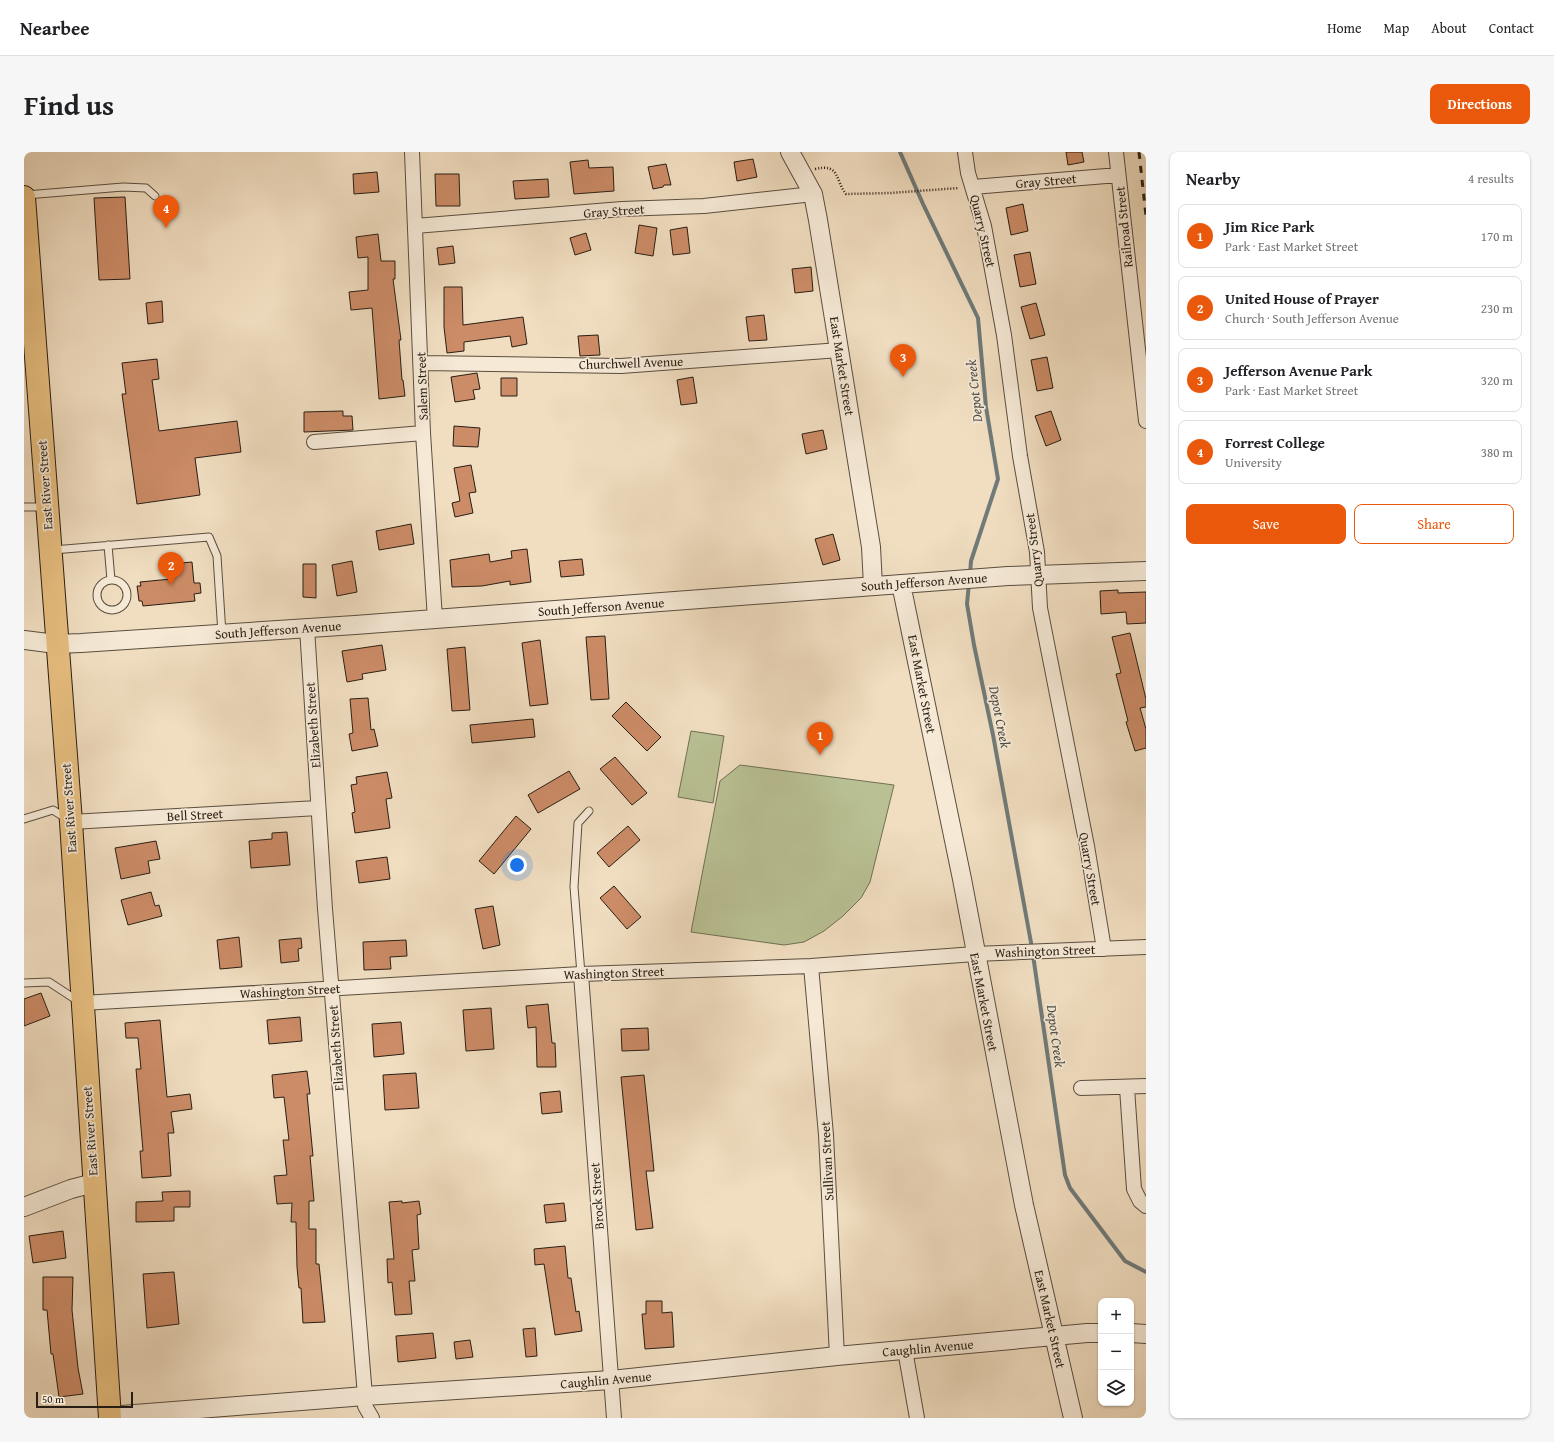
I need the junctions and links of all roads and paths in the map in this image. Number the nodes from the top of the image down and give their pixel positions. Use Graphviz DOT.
graph roads {
  1 [pos="412,152"];
  2 [pos="790,152"];
  3 [pos="966,152"];
  4 [pos="1116,152"];
  5 [pos="812,170"];
  6 [pos="1118,175"];
  7 [pos="973,187"];
  8 [pos="813,194"];
  9 [pos="24,196"];
  10 [pos="155,196"];
  11 [pos="25,224"];
  12 [pos="415,226"];
  13 [pos="840,350"];
  14 [pos="422,362"];
  15 [pos="1146,421"];
  16 [pos="423,433"];
  17 [pos="314,442"];
  18 [pos="24,507"];
  19 [pos="46,507"];
  20 [pos="108,545"];
  21 [pos="49,550"];
  22 [pos="1146,571"];
  23 [pos="1038,575"];
  24 [pos="112,580"];
  25 [pos="901,584"];
  26 [pos="873,586"];
  27 [pos="435,619"];
  28 [pos="307,628"];
  29 [pos="222,634"];
  30 [pos="24,640"];
  31 [pos="56,644"];
  32 [pos="318,808"];
  33 [pos="589,811"];
  34 [pos="24,819"];
  35 [pos="71,822"];
  36 [pos="1146,947"];
  37 [pos="1104,949"];
  38 [pos="975,954"];
  39 [pos="811,966"];
  40 [pos="580,974"];
  41 [pos="24,983"];
  42 [pos="332,988"];
  43 [pos="82,1003"];
  44 [pos="1146,1086"];
  45 [pos="1081,1088"];
  46 [pos="1127,1088"];
  47 [pos="94,1184"];
  48 [pos="1146,1206"];
  49 [pos="24,1207"];
  50 [pos="1098,1333"];
  51 [pos="1134,1334"];
  52 [pos="1146,1334"];
  53 [pos="1054,1336"];
  54 [pos="905,1350"];
  55 [pos="838,1356"];
  56 [pos="611,1380"];
  57 [pos="364,1396"];
  58 [pos="109,1417"];
  59 [pos="372,1418"];
  60 [pos="614,1418"];
  61 [pos="917,1418"];
  62 [pos="1073,1418"];
  1 -- 12 [label="street, Salem Street"];
  2 -- 8 [label="street, East Market Street"];
  3 -- 7 [label="street, Quarry Street"];
  4 -- 6 [label="street, Railroad Street"];
  5 -- 7 [label="path"];
  6 -- 7 [label="street, Gray Street"];
  6 -- 15 [label="street, Railroad Street"];
  7 -- 23 [label="street, Quarry Street"];
  8 -- 12 [label="street, Gray Street"];
  8 -- 13 [label="street, East Market Street"];
  9 -- 10 [label="lane"];
  9 -- 11 [label="main road, East River Street"];
  11 -- 19 [label="main road, East River Street"];
  12 -- 14 [label="street, Salem Street"];
  13 -- 14 [label="street, Churchwell Avenue"];
  13 -- 26 [label="street, East Market Street"];
  14 -- 16 [label="street, Salem Street"];
  16 -- 17 [label="street"];
  16 -- 27 [label="street, Salem Street"];
  18 -- 19 [label="lane"];
  19 -- 21 [label="main road, East River Street"];
  20 -- 21 [label="lane"];
  20 -- 24 [label="lane"];
  20 -- 29 [label="lane"];
  21 -- 31 [label="main road, East River Street"];
  22 -- 23 [label="street, South Jefferson Avenue"];
  23 -- 25 [label="street, South Jefferson Avenue"];
  23 -- 37 [label="street, Quarry Street"];
  24 -- 24 [label="lane"];
  25 -- 26 [label="street, South Jefferson Avenue"];
  25 -- 38 [label="street, East Market Street"];
  26 -- 27 [label="street, South Jefferson Avenue"];
  27 -- 28 [label="street, South Jefferson Avenue"];
  28 -- 29 [label="street, South Jefferson Avenue"];
  28 -- 32 [label="street, Elizabeth Street"];
  29 -- 31 [label="street, South Jefferson Avenue"];
  30 -- 31 [label="street, South Jefferson Avenue"];
  31 -- 35 [label="main road, East River Street"];
  32 -- 35 [label="street, Bell Street"];
  32 -- 42 [label="street, Elizabeth Street"];
  33 -- 40 [label="lane"];
  34 -- 35 [label="lane"];
  35 -- 43 [label="main road, East River Street"];
  36 -- 37 [label="street, Washington Street"];
  37 -- 38 [label="street, Washington Street"];
  38 -- 39 [label="street, Washington Street"];
  38 -- 53 [label="street, East Market Street"];
  39 -- 40 [label="street, Washington Street"];
  39 -- 55 [label="street, Sullivan Street"];
  40 -- 42 [label="street, Washington Street"];
  40 -- 56 [label="street, Brock Street"];
  41 -- 43 [label="lane"];
  42 -- 43 [label="street, Washington Street"];
  42 -- 57 [label="street, Elizabeth Street"];
  43 -- 47 [label="main road, East River Street"];
  44 -- 46 [label="street"];
  45 -- 46 [label="street"];
  46 -- 48 [label="street"];
  47 -- 49 [label="street"];
  47 -- 58 [label="main road, East River Street"];
  50 -- 53 [label="street, Caughlin Avenue"];
  51 -- 52 [label="street"];
  53 -- 54 [label="street, Caughlin Avenue"];
  53 -- 62 [label="street, East Market Street"];
  54 -- 55 [label="street, Caughlin Avenue"];
  54 -- 61 [label="street"];
  55 -- 56 [label="street, Caughlin Avenue"];
  56 -- 57 [label="street, Caughlin Avenue"];
  56 -- 60 [label="street, Brock Street"];
  57 -- 58 [label="street, Caughlin Avenue"];
  57 -- 59 [label="street, Elizabeth Street"];
}
